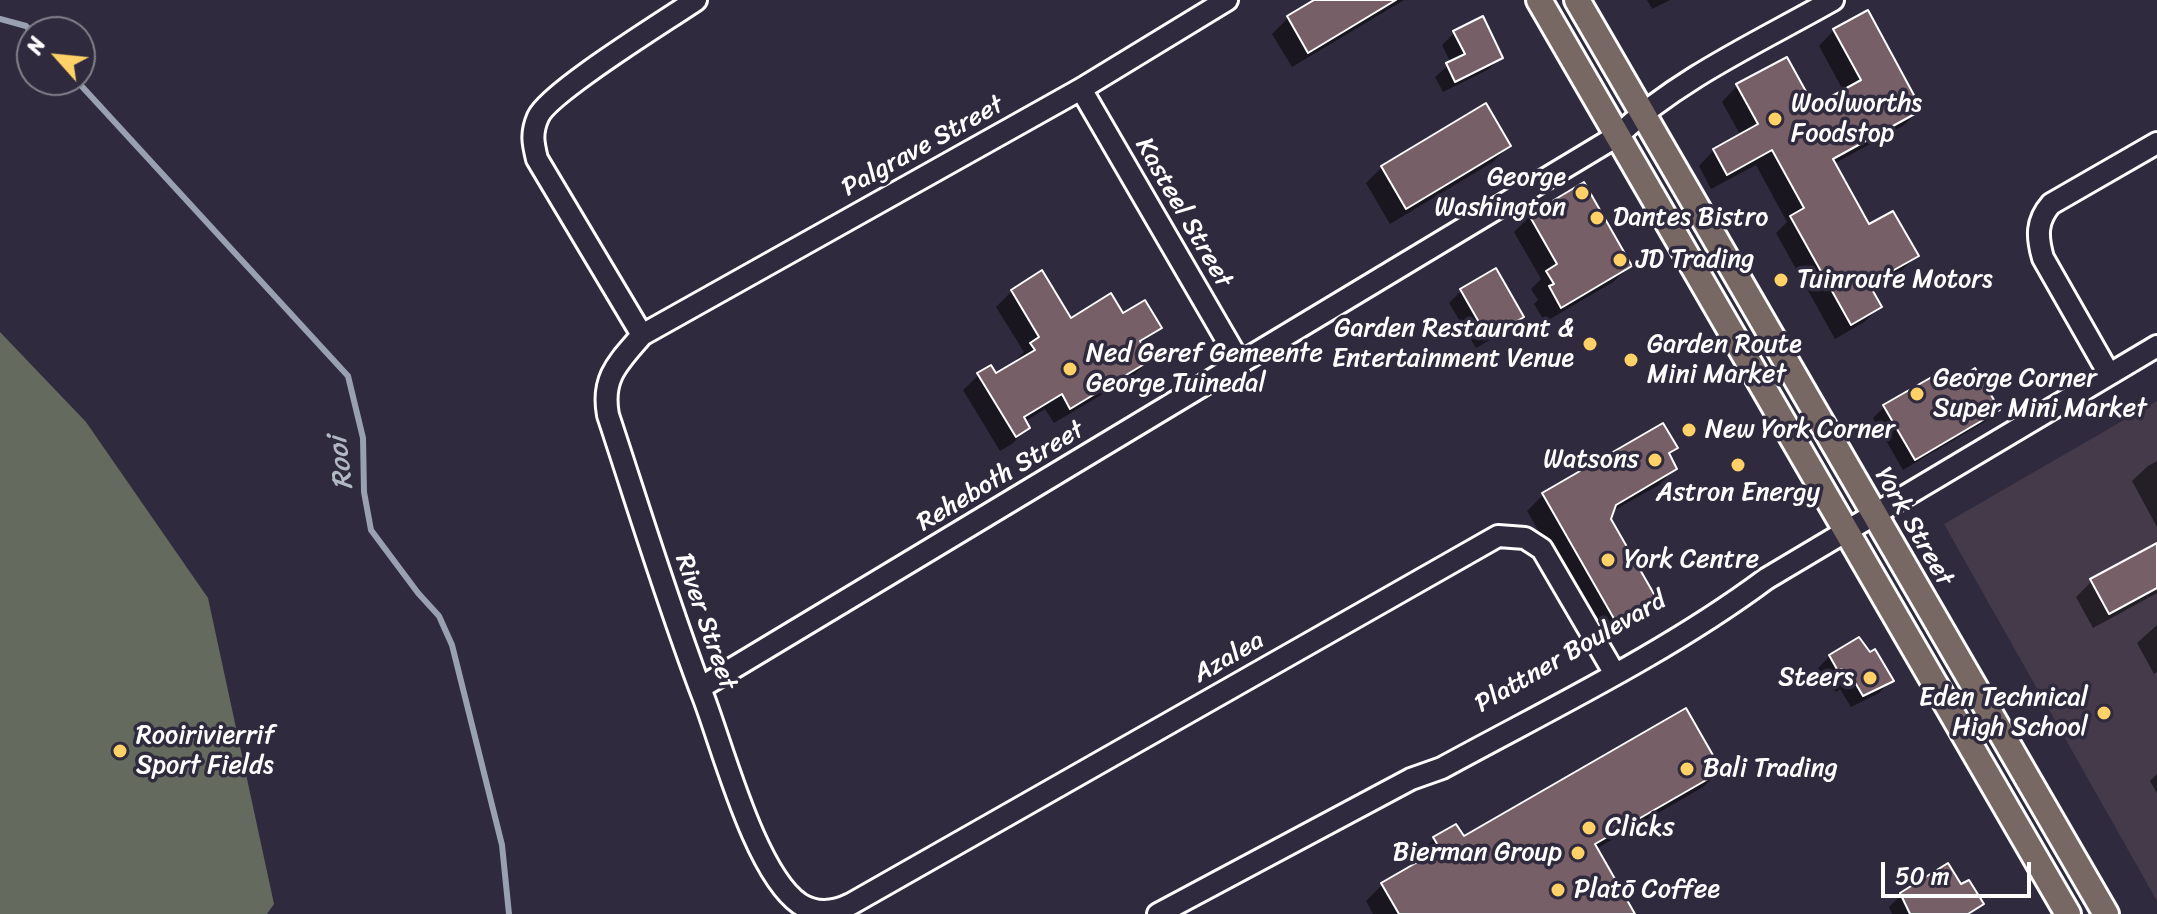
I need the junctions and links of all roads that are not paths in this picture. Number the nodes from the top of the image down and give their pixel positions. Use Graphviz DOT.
graph roads {
  1 [pos="696,0"];
  2 [pos="1227,0"];
  3 [pos="1539,0"];
  4 [pos="1577,0"];
  5 [pos="1833,0"];
  6 [pos="1081,89"];
  7 [pos="1642,113"];
  8 [pos="1617,136"];
  9 [pos="2157,143"];
  10 [pos="642,335"];
  11 [pos="2157,346"];
  12 [pos="1240,363"];
  13 [pos="2109,374"];
  14 [pos="1873,515"];
  15 [pos="1845,532"];
  16 [pos="1612,668"];
  17 [pos="700,688"];
  18 [pos="816,911"];
  19 [pos="1158,914"];
  20 [pos="2068,914"];
  21 [pos="2106,914"];
  1 -- 10 [label="street"];
  2 -- 6 [label="street, Palgrave Street"];
  3 -- 8 [label="main road"];
  4 -- 7 [label="main road, York Street"];
  5 -- 7 [label="street, Reheboth Street"];
  6 -- 10 [label="street, Palgrave Street"];
  6 -- 12 [label="street, Kasteel Street"];
  7 -- 8 [label="street, Reheboth Street"];
  7 -- 14 [label="main road, York Street"];
  8 -- 12 [label="street, Reheboth Street"];
  8 -- 15 [label="main road"];
  9 -- 13 [label="street"];
  10 -- 17 [label="street, River Street"];
  11 -- 13 [label="street, Plattner Boulevard"];
  12 -- 17 [label="street, Reheboth Street"];
  13 -- 14 [label="street, Plattner Boulevard"];
  14 -- 15 [label="street, Plattner Boulevard"];
  14 -- 21 [label="main road, York Street"];
  15 -- 16 [label="street, Plattner Boulevard"];
  15 -- 20 [label="main road"];
  16 -- 18 [label="street, Azalea"];
  16 -- 19 [label="street, Plattner Boulevard"];
  17 -- 18 [label="street, River Street"];
}
